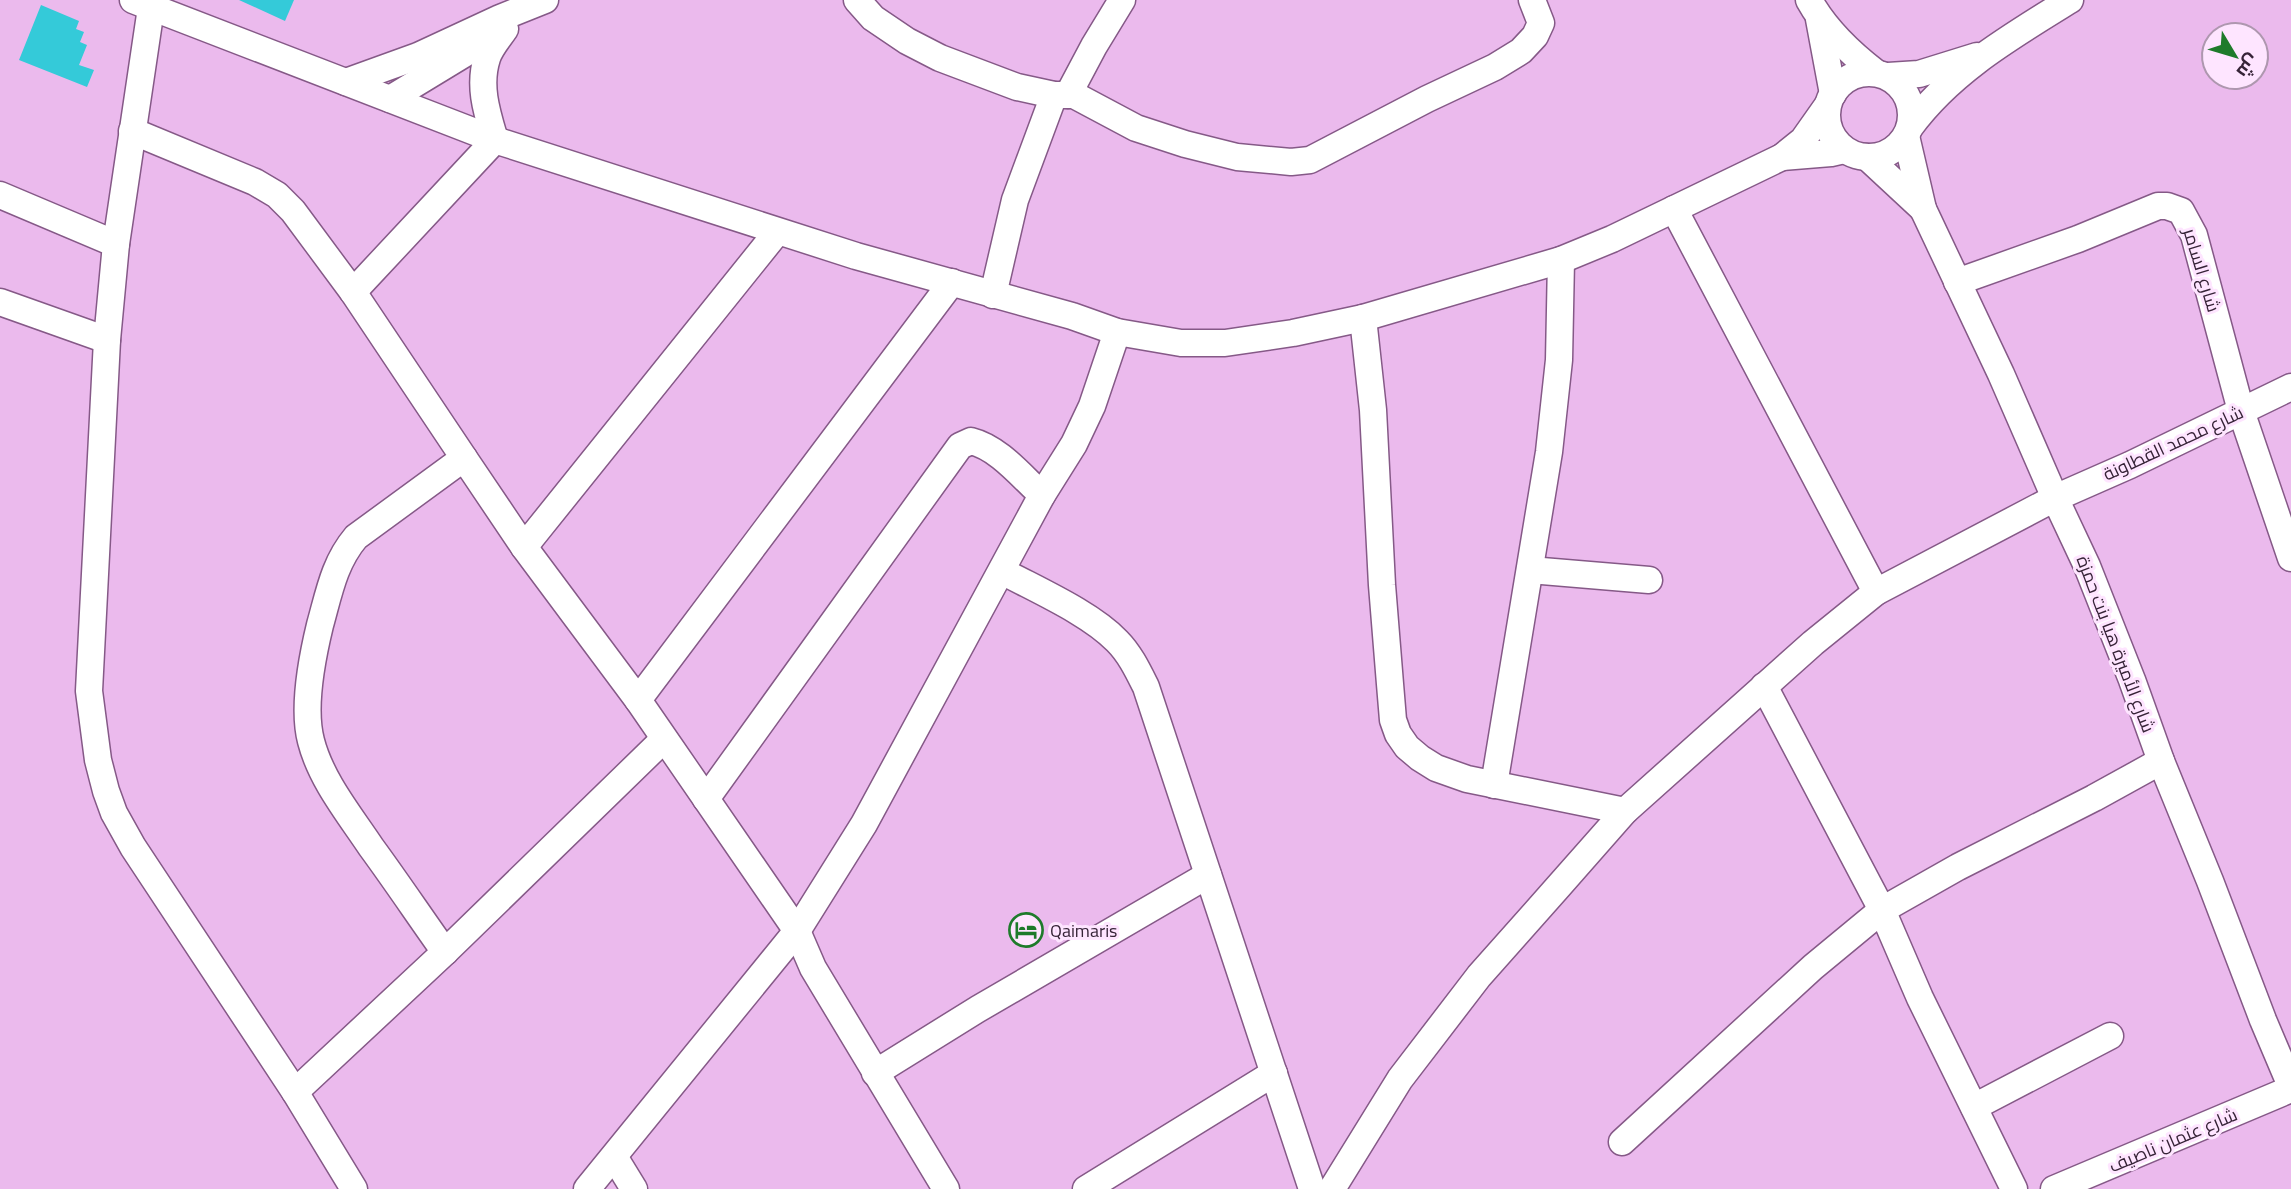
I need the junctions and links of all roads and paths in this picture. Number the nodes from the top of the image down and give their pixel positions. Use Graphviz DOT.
graph roads {
  1 [pos="857,0"];
  2 [pos="1122,0"];
  3 [pos="1532,0"];
  4 [pos="539,2"];
  5 [pos="2061,3"];
  6 [pos="142,4"];
  7 [pos="1814,10"];
  8 [pos="505,29"];
  9 [pos="1986,54"];
  10 [pos="1881,74"];
  11 [pos="346,82"];
  12 [pos="1061,95"];
  13 [pos="390,99"];
  14 [pos="1830,100"];
  15 [pos="132,131"];
  16 [pos="1908,131"];
  17 [pos="495,140"];
  18 [pos="1856,154"];
  19 [pos="1782,157"];
  20 [pos="0,195"];
  21 [pos="1674,209"];
  22 [pos="1923,209"];
  23 [pos="777,232"];
  24 [pos="116,244"];
  25 [pos="1561,260"];
  26 [pos="952,282"];
  27 [pos="1957,282"];
  28 [pos="353,292"];
  29 [pos="993,295"];
  30 [pos="0,302"];
  31 [pos="1363,318"];
  32 [pos="1117,332"];
  33 [pos="107,340"];
  34 [pos="2291,387"];
  35 [pos="2241,411"];
  36 [pos="464,458"];
  37 [pos="1042,495"];
  38 [pos="2054,498"];
  39 [pos="524,547"];
  40 [pos="2291,558"];
  41 [pos="1530,570"];
  42 [pos="1002,571"];
  43 [pos="1649,580"];
  44 [pos="1876,592"];
  45 [pos="1764,686"];
  46 [pos="638,700"];
  47 [pos="664,739"];
  48 [pos="2161,761"];
  49 [pos="1494,785"];
  50 [pos="706,799"];
  51 [pos="1625,811"];
  52 [pos="1208,875"];
  53 [pos="1882,910"];
  54 [pos="797,931"];
  55 [pos="445,952"];
  56 [pos="2110,1036"];
  57 [pos="875,1073"];
  58 [pos="1274,1073"];
  59 [pos="2291,1088"];
  60 [pos="295,1092"];
  61 [pos="1974,1107"];
  62 [pos="1622,1142"];
  63 [pos="615,1157"];
  64 [pos="354,1189"];
  65 [pos="587,1189"];
  66 [pos="634,1189"];
  67 [pos="946,1189"];
  68 [pos="1086,1189"];
  69 [pos="1312,1189"];
  70 [pos="1332,1189"];
  71 [pos="2014,1189"];
  72 [pos="2054,1189"];
  1 -- 12 [label="street"];
  2 -- 12 [label="street"];
  3 -- 12 [label="street"];
  4 -- 8 [label="street"];
  4 -- 11 [label="street"];
  5 -- 9 [label="street"];
  6 -- 11 [label="street"];
  6 -- 15 [label="street"];
  7 -- 10 [label="street"];
  7 -- 14 [label="street"];
  8 -- 13 [label="street"];
  8 -- 17 [label="street"];
  9 -- 10 [label="street"];
  9 -- 16 [label="street"];
  10 -- 14 [label="street"];
  10 -- 16 [label="street"];
  11 -- 13 [label="street"];
  12 -- 29 [label="street"];
  13 -- 17 [label="street"];
  14 -- 18 [label="street"];
  14 -- 19 [label="street"];
  15 -- 24 [label="street"];
  15 -- 28 [label="street"];
  16 -- 18 [label="street"];
  16 -- 22 [label="street, شارع الأميرة هيا بنت حمزة"];
  17 -- 23 [label="street"];
  17 -- 28 [label="street"];
  18 -- 19 [label="street"];
  18 -- 22 [label="street, شارع الأميرة هيا بنت حمزة"];
  19 -- 21 [label="street"];
  20 -- 24 [label="street"];
  21 -- 25 [label="street"];
  21 -- 44 [label="street"];
  22 -- 27 [label="street, شارع الأميرة هيا بنت حمزة"];
  23 -- 26 [label="street"];
  23 -- 39 [label="street"];
  24 -- 33 [label="street"];
  25 -- 31 [label="street"];
  25 -- 41 [label="street"];
  26 -- 29 [label="street"];
  26 -- 46 [label="street"];
  27 -- 35 [label="street, شارع السامر"];
  27 -- 38 [label="street, شارع الأميرة هيا بنت حمزة"];
  28 -- 36 [label="street"];
  29 -- 32 [label="street"];
  30 -- 33 [label="street"];
  31 -- 32 [label="street"];
  31 -- 49 [label="street"];
  32 -- 37 [label="street"];
  33 -- 60 [label="street"];
  34 -- 35 [label="street, شارع محمد القطاونة"];
  35 -- 38 [label="street, شارع محمد القطاونة"];
  35 -- 40 [label="street, شارع السامر"];
  36 -- 39 [label="street"];
  36 -- 55 [label="street"];
  37 -- 42 [label="street"];
  37 -- 50 [label="street"];
  38 -- 44 [label="street, شارع محمد القطاونة"];
  38 -- 48 [label="street, شارع الأميرة هيا بنت حمزة"];
  39 -- 46 [label="street"];
  41 -- 43 [label="street"];
  41 -- 49 [label="street"];
  42 -- 52 [label="street"];
  42 -- 54 [label="street"];
  44 -- 45 [label="street, شارع محمد القطاونة"];
  45 -- 51 [label="street, شارع محمد القطاونة"];
  45 -- 53 [label="street"];
  46 -- 47 [label="street"];
  47 -- 50 [label="street"];
  47 -- 55 [label="street"];
  48 -- 53 [label="street"];
  48 -- 59 [label="street, شارع الأميرة هيا بنت حمزة"];
  49 -- 51 [label="street"];
  50 -- 54 [label="street"];
  51 -- 70 [label="street, شارع محمد القطاونة"];
  52 -- 57 [label="street"];
  52 -- 58 [label="street"];
  53 -- 61 [label="street"];
  53 -- 62 [label="street"];
  54 -- 57 [label="street"];
  54 -- 63 [label="street"];
  55 -- 60 [label="street"];
  56 -- 61 [label="street"];
  57 -- 67 [label="street"];
  58 -- 68 [label="street"];
  58 -- 69 [label="street"];
  59 -- 72 [label="street, شارع عثمان ناصيف"];
  60 -- 64 [label="street"];
  61 -- 71 [label="street"];
  63 -- 65 [label="street"];
  63 -- 66 [label="street"];
}
